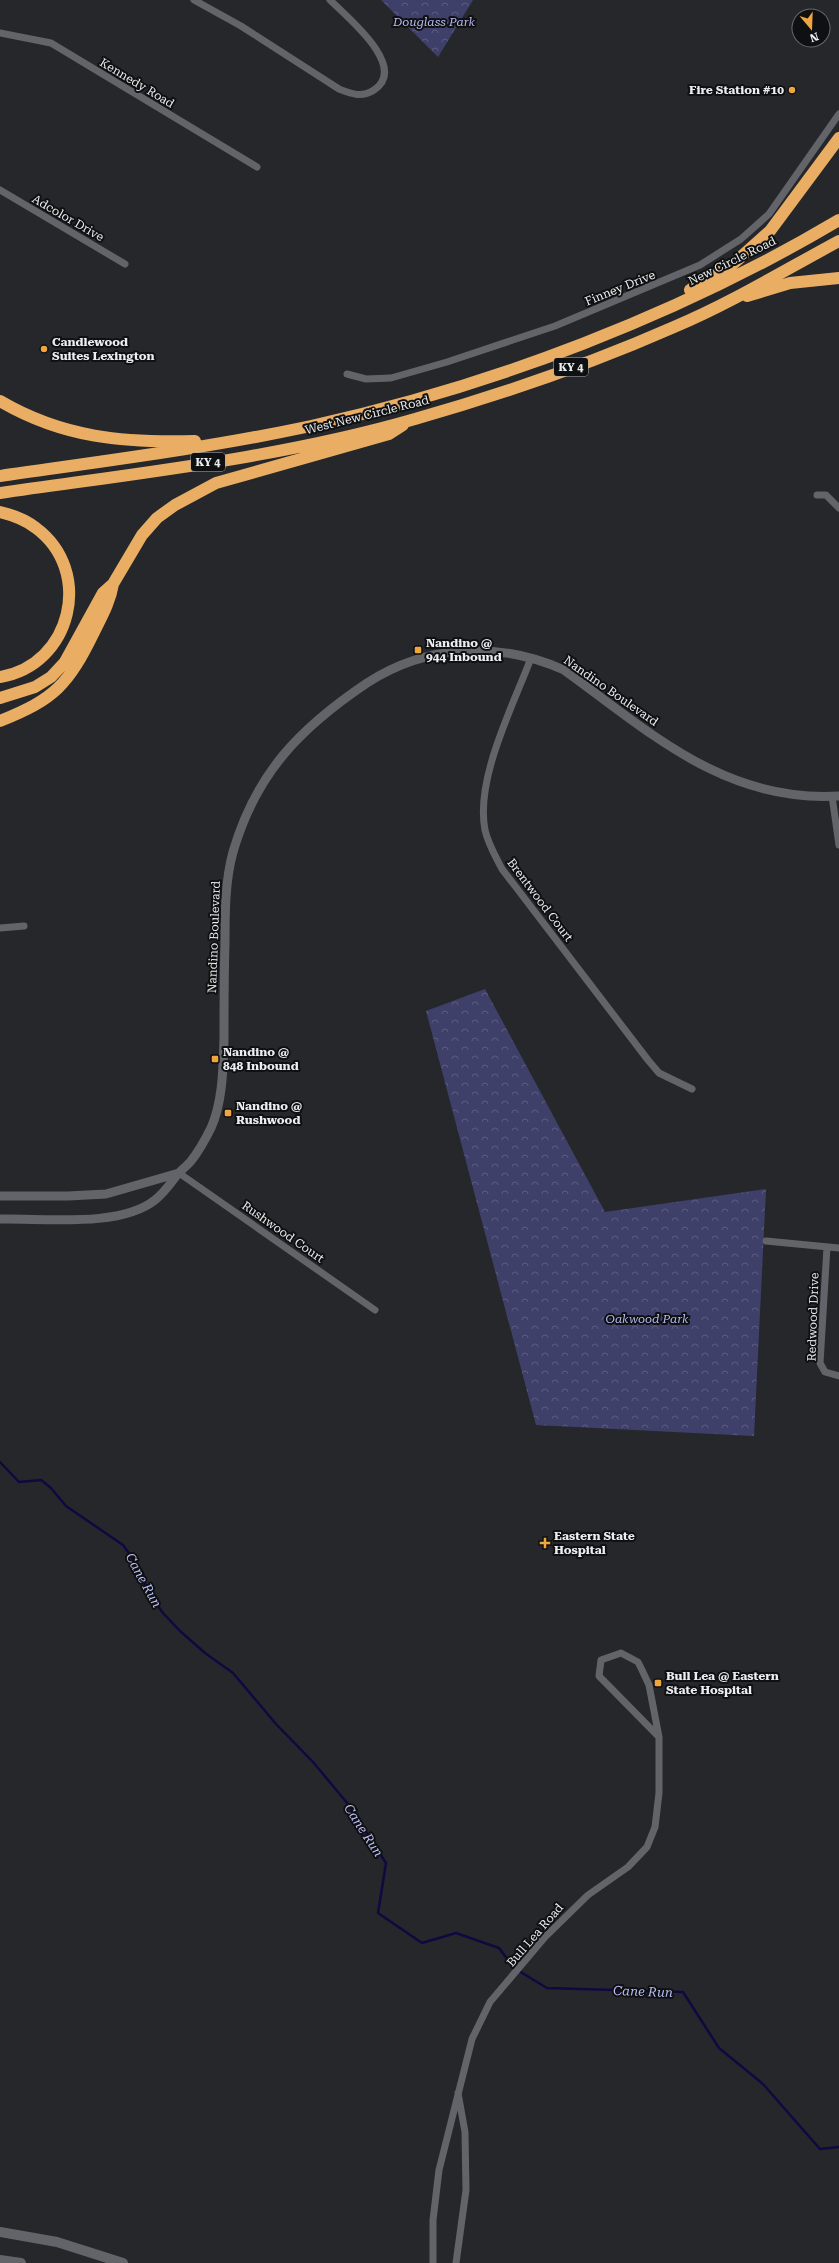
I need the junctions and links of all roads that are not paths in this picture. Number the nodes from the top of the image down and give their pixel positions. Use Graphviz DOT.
graph roads {
  1 [pos="194,0"];
  2 [pos="330,0"];
  3 [pos="0,33"];
  4 [pos="839,114"];
  5 [pos="839,138"];
  6 [pos="257,167"];
  7 [pos="0,190"];
  8 [pos="839,220"];
  9 [pos="839,241"];
  10 [pos="125,264"];
  11 [pos="839,278"];
  12 [pos="724,303"];
  13 [pos="636,322"];
  14 [pos="347,374"];
  15 [pos="0,401"];
  16 [pos="413,420"];
  17 [pos="242,440"];
  18 [pos="0,476"];
  19 [pos="0,493"];
  20 [pos="817,495"];
  21 [pos="839,508"];
  22 [pos="0,512"];
  23 [pos="112,584"];
  24 [pos="531,658"];
  25 [pos="0,677"];
  26 [pos="0,698"];
  27 [pos="0,721"];
  28 [pos="836,796"];
  29 [pos="839,845"];
  30 [pos="24,926"];
  31 [pos="0,928"];
  32 [pos="692,1088"];
  33 [pos="179,1173"];
  34 [pos="0,1196"];
  35 [pos="0,1219"];
  36 [pos="766,1242"];
  37 [pos="827,1247"];
  38 [pos="839,1248"];
  39 [pos="375,1310"];
  40 [pos="839,1376"];
  41 [pos="659,1737"];
  42 [pos="458,2089"];
  43 [pos="0,2232"];
  44 [pos="0,2260"];
  45 [pos="21,2263"];
  46 [pos="123,2263"];
  47 [pos="433,2263"];
  48 [pos="456,2263"];
  1 -- 2 [label="street"];
  3 -- 6 [label="street, Kennedy Road"];
  4 -- 14 [label="street, Finney Drive"];
  5 -- 13 [label="highway"];
  7 -- 10 [label="street, Adcolor Drive"];
  8 -- 13 [label="highway, New Circle Road / KY 4"];
  9 -- 12 [label="highway, KY 4"];
  11 -- 12 [label="highway"];
  12 -- 16 [label="highway, West New Circle Road / KY 4"];
  13 -- 17 [label="highway, West New Circle Road / KY 4"];
  15 -- 17 [label="highway"];
  16 -- 19 [label="highway, West New Circle Road / KY 4"];
  16 -- 23 [label="highway"];
  17 -- 18 [label="highway, West New Circle Road / KY 4"];
  20 -- 21 [label="street"];
  22 -- 25 [label="highway"];
  23 -- 26 [label="highway"];
  23 -- 27 [label="highway"];
  24 -- 28 [label="street, Nandino Boulevard"];
  24 -- 32 [label="street, Brentwood Court"];
  24 -- 33 [label="street, Nandino Boulevard"];
  28 -- 29 [label="street"];
  30 -- 31 [label="street"];
  33 -- 34 [label="street"];
  33 -- 35 [label="street, Nandino Boulevard"];
  33 -- 39 [label="street, Rushwood Court"];
  36 -- 37 [label="street"];
  37 -- 38 [label="street"];
  37 -- 40 [label="street, Redwood Drive"];
  41 -- 41 [label="street, Bull Lea Road"];
  41 -- 42 [label="street, Bull Lea Road"];
  42 -- 47 [label="street, Bull Lea Road"];
  42 -- 48 [label="street, Bull Lea Road"];
  43 -- 46 [label="main road"];
  44 -- 45 [label="main road"];
}
